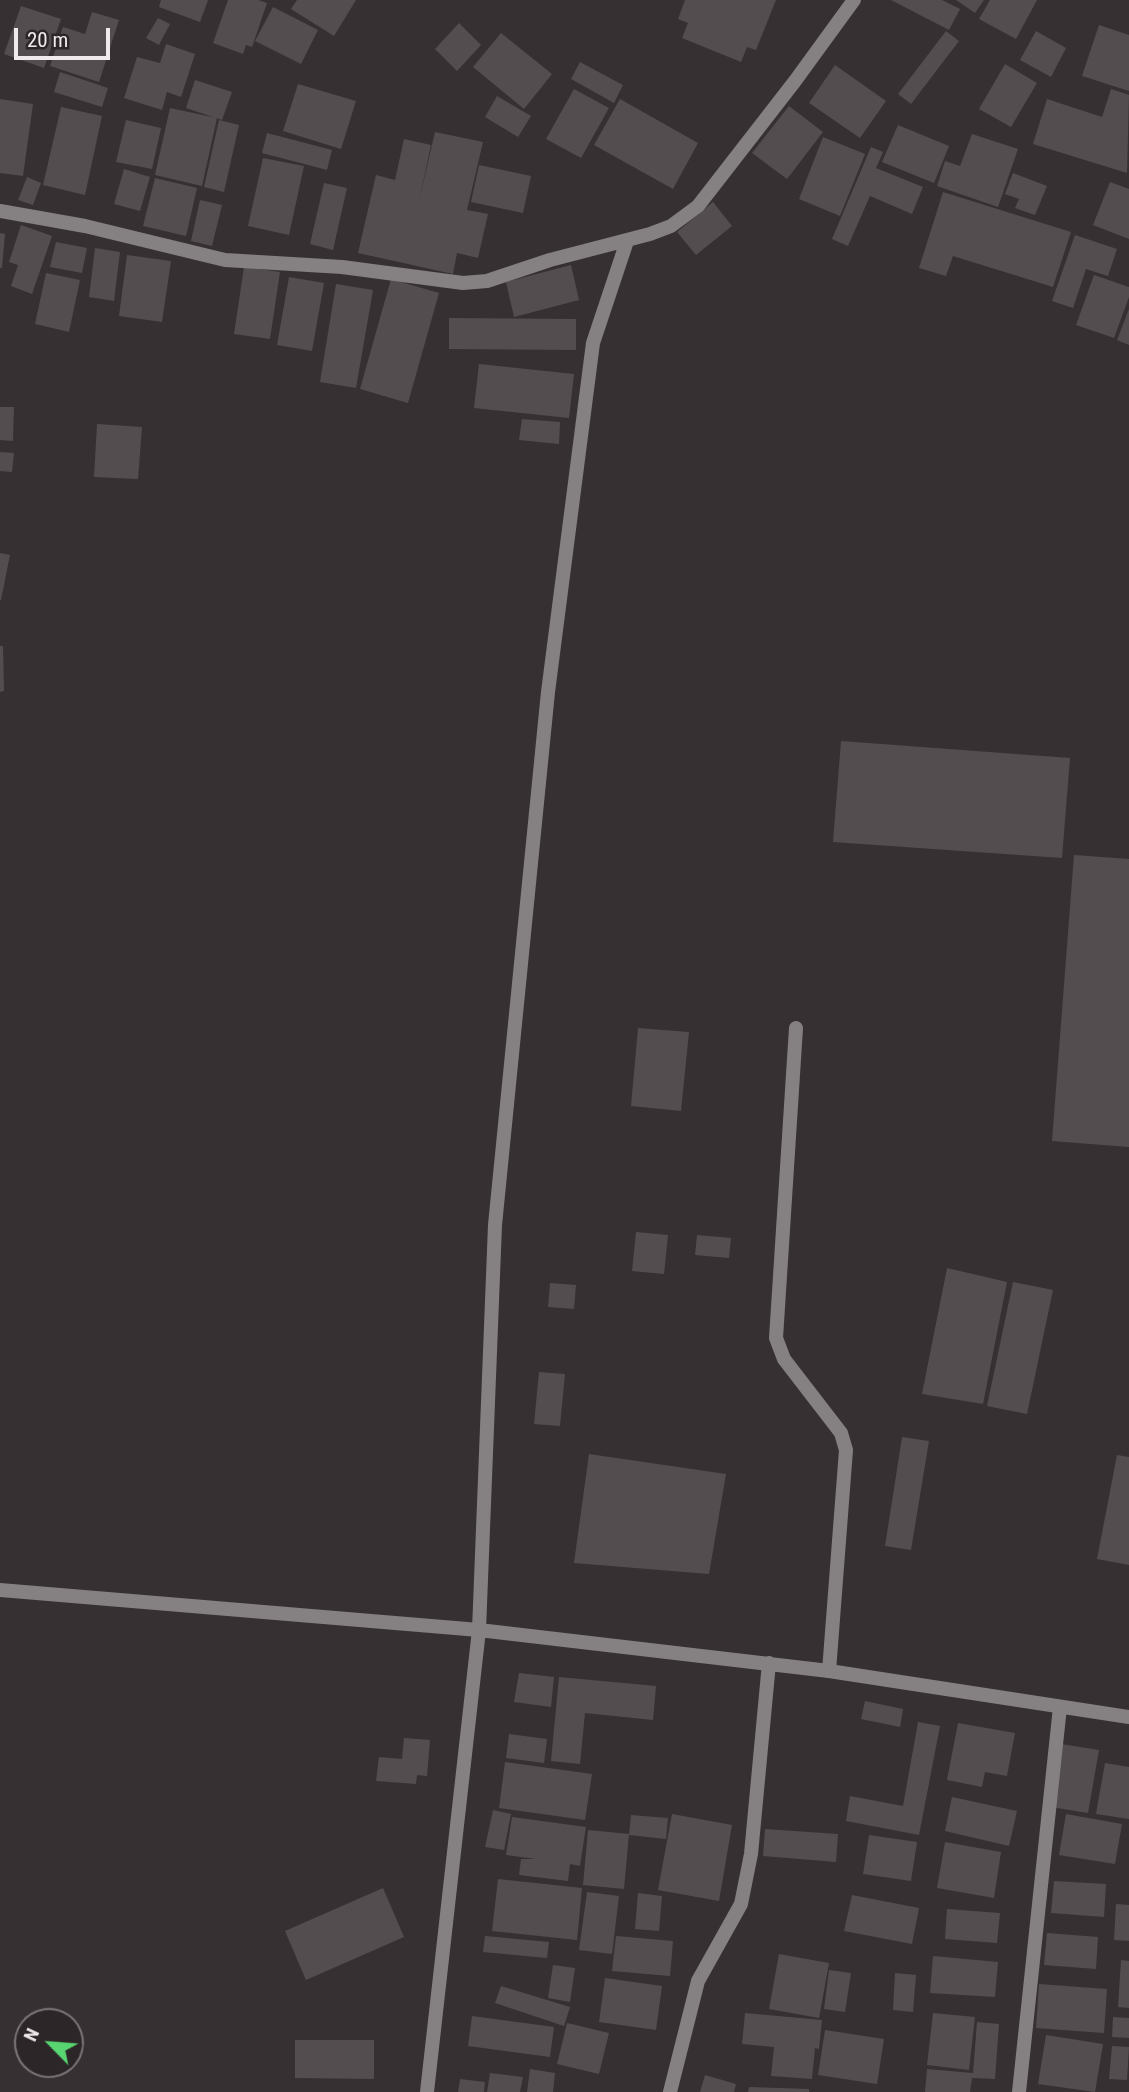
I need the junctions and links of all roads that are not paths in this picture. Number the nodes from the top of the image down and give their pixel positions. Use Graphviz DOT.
graph roads {
  1 [pos="854,0"];
  2 [pos="0,211"];
  3 [pos="628,241"];
  4 [pos="796,1028"];
  5 [pos="0,1590"];
  6 [pos="479,1630"];
  7 [pos="769,1663"];
  8 [pos="829,1671"];
  9 [pos="1060,1707"];
  10 [pos="1129,1717"];
  11 [pos="427,2092"];
  12 [pos="670,2092"];
  13 [pos="1019,2092"];
  1 -- 3 [label="street"];
  2 -- 3 [label="street"];
  3 -- 6 [label="street"];
  4 -- 8 [label="street"];
  5 -- 6 [label="street"];
  6 -- 7 [label="street"];
  6 -- 11 [label="street"];
  7 -- 8 [label="street"];
  7 -- 12 [label="street"];
  8 -- 9 [label="street"];
  9 -- 10 [label="street"];
  9 -- 13 [label="street"];
}
